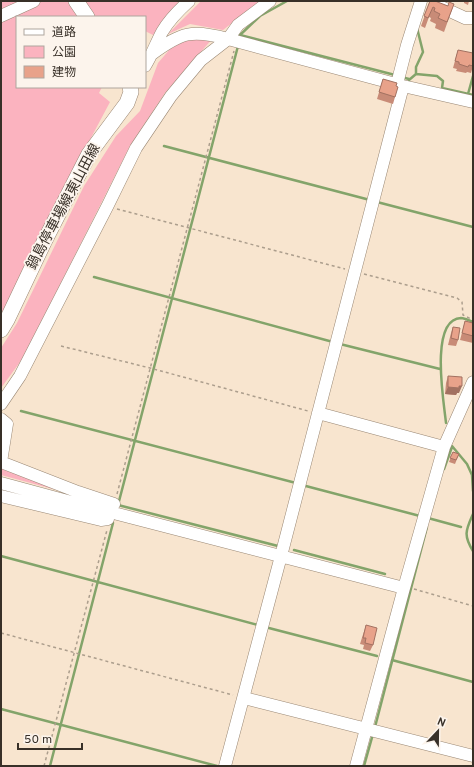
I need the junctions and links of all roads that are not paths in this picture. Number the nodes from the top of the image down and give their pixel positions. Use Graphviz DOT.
graph roads {
  1 [pos="34,1"];
  2 [pos="76,1"];
  3 [pos="189,1"];
  4 [pos="270,1"];
  5 [pos="421,1"];
  6 [pos="427,1"];
  7 [pos="1,16"];
  8 [pos="86,16"];
  9 [pos="473,18"];
  10 [pos="235,41"];
  11 [pos="152,54"];
  12 [pos="146,64"];
  13 [pos="402,82"];
  14 [pos="130,88"];
  15 [pos="473,102"];
  16 [pos="1,330"];
  17 [pos="473,382"];
  18 [pos="1,404"];
  19 [pos="321,414"];
  20 [pos="3,425"];
  21 [pos="444,446"];
  22 [pos="1,483"];
  23 [pos="1,496"];
  24 [pos="114,504"];
  25 [pos="108,519"];
  26 [pos="281,556"];
  27 [pos="409,589"];
  28 [pos="247,699"];
  29 [pos="371,730"];
  30 [pos="473,756"];
  31 [pos="225,766"];
  32 [pos="356,766"];
  1 -- 7 [label="street"];
  2 -- 8 [label="main road"];
  3 -- 11 [label="street"];
  4 -- 10 [label="street"];
  5 -- 13 [label="street"];
  6 -- 9 [label="street"];
  10 -- 11 [label="street"];
  10 -- 13 [label="street"];
  10 -- 18 [label="street"];
  11 -- 12 [label="street"];
  13 -- 15 [label="street"];
  13 -- 19 [label="street"];
  14 -- 16 [label="main road, 鍋島停車場線東山田線"];
  17 -- 21 [label="street"];
  19 -- 21 [label="street"];
  19 -- 26 [label="street"];
  20 -- 24 [label="street"];
  21 -- 27 [label="street"];
  22 -- 26 [label="street"];
  23 -- 25 [label="street"];
  26 -- 27 [label="street"];
  26 -- 28 [label="street"];
  27 -- 29 [label="street"];
  28 -- 29 [label="street"];
  28 -- 31 [label="street"];
  29 -- 30 [label="street"];
  29 -- 32 [label="street"];
}
